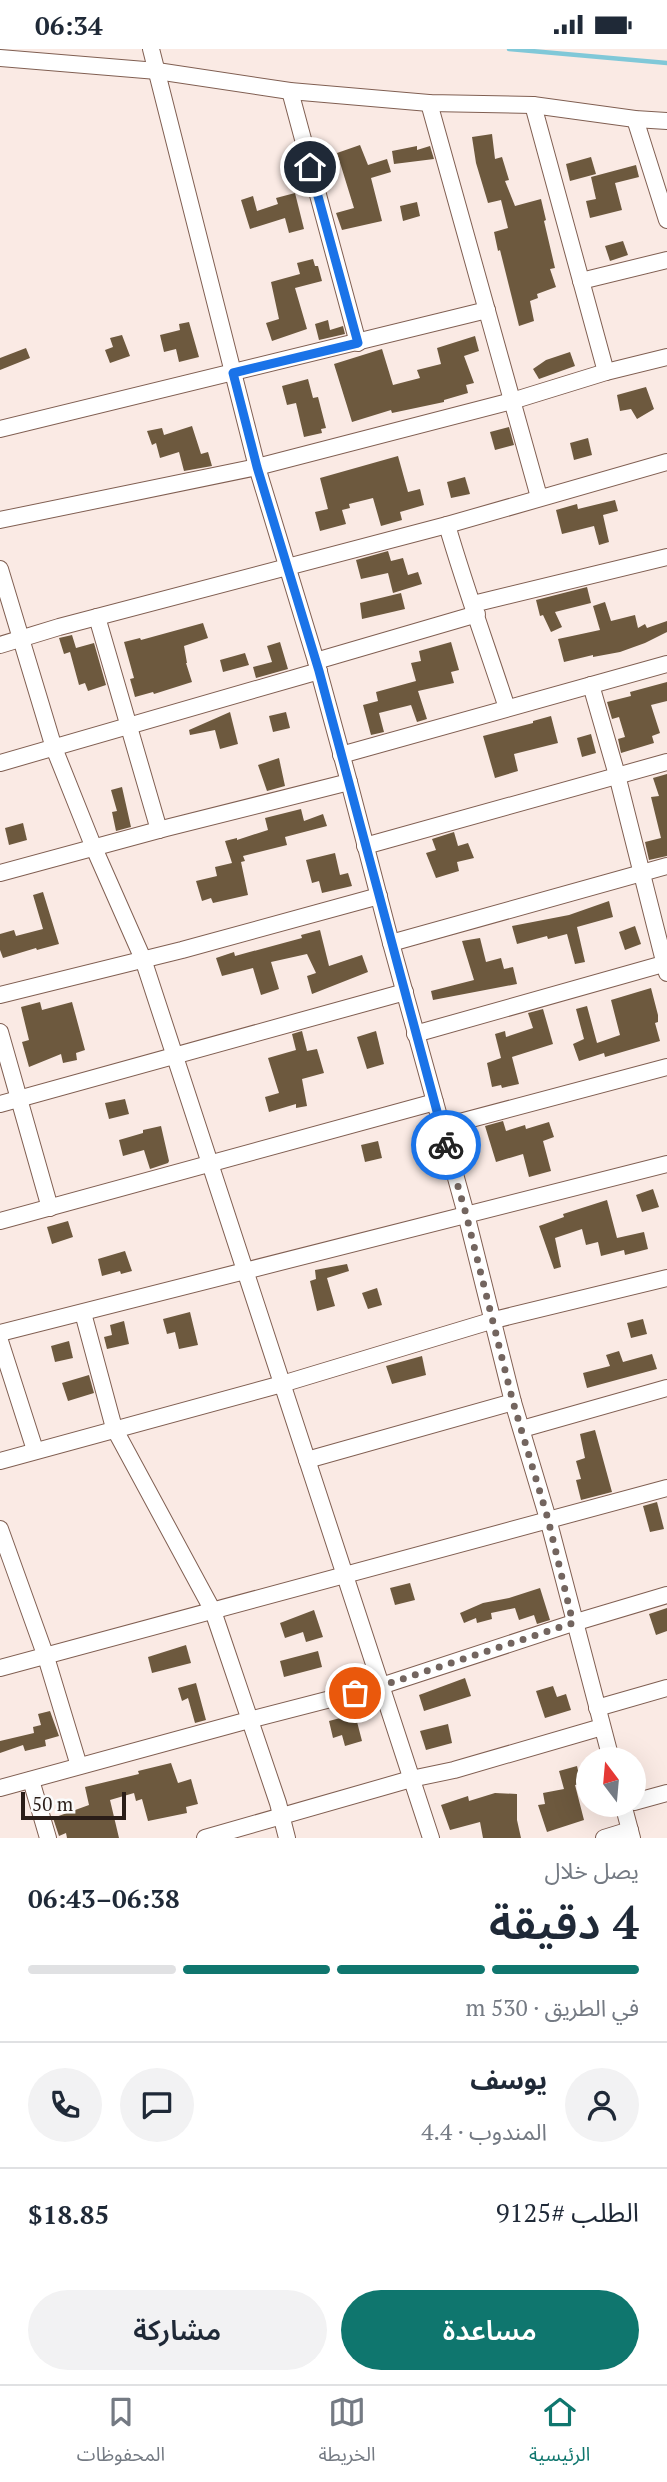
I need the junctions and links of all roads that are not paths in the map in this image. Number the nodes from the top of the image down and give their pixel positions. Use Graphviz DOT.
graph roads {
  1 [pos="151,49"];
  2 [pos="0,58"];
  3 [pos="157,71"];
  4 [pos="290,91"];
  5 [pos="429,103"];
  6 [pos="533,105"];
  7 [pos="635,119"];
  8 [pos="667,121"];
  9 [pos="667,220"];
  10 [pos="667,260"];
  11 [pos="581,281"];
  12 [pos="487,310"];
  13 [pos="358,343"];
  14 [pos="667,356"];
  15 [pos="606,372"];
  16 [pos="233,373"];
  17 [pos="512,401"];
  18 [pos="0,429"];
  19 [pos="667,462"];
  20 [pos="257,467"];
  21 [pos="539,497"];
  22 [pos="0,520"];
  23 [pos="447,525"];
  24 [pos="667,557"];
  25 [pos="286,567"];
  26 [pos="0,569"];
  27 [pos="475,609"];
  28 [pos="97,617"];
  29 [pos="22,638"];
  30 [pos="0,645"];
  31 [pos="667,664"];
  32 [pos="318,666"];
  33 [pos="591,685"];
  34 [pos="507,708"];
  35 [pos="129,726"];
  36 [pos="54,748"];
  37 [pos="341,755"];
  38 [pos="0,762"];
  39 [pos="667,762"];
  40 [pos="617,775"];
  41 [pos="349,782"];
  42 [pos="159,830"];
  43 [pos="365,846"];
  44 [pos="94,849"];
  45 [pos="667,866"];
  46 [pos="0,873"];
  47 [pos="642,874"];
  48 [pos="379,896"];
  49 [pos="390,943"];
  50 [pos="143,960"];
  51 [pos="666,967"];
  52 [pos="405,992"];
  53 [pos="0,995"];
  54 [pos="0,1033"];
  55 [pos="415,1034"];
  56 [pos="174,1057"];
  57 [pos="667,1067"];
  58 [pos="20,1098"];
  59 [pos="435,1102"];
  60 [pos="0,1104"];
  61 [pos="441,1127"];
  62 [pos="667,1164"];
  63 [pos="210,1165"];
  64 [pos="50,1208"];
  65 [pos="466,1214"];
  66 [pos="0,1221"];
  67 [pos="244,1269"];
  68 [pos="667,1278"];
  69 [pos="83,1313"];
  70 [pos="494,1320"];
  71 [pos="0,1333"];
  72 [pos="0,1341"];
  73 [pos="282,1384"];
  74 [pos="667,1388"];
  75 [pos="513,1402"];
  76 [pos="114,1428"];
  77 [pos="522,1429"];
  78 [pos="35,1450"];
  79 [pos="306,1460"];
  80 [pos="0,1461"];
  81 [pos="667,1488"];
  82 [pos="548,1519"];
  83 [pos="0,1529"];
  84 [pos="344,1574"];
  85 [pos="667,1595"];
  86 [pos="213,1611"];
  87 [pos="573,1623"];
  88 [pos="46,1657"];
  89 [pos="0,1668"];
  90 [pos="381,1686"];
  91 [pos="667,1688"];
  92 [pos="597,1708"];
  93 [pos="249,1720"];
  94 [pos="602,1727"];
  95 [pos="608,1747"];
  96 [pos="79,1766"];
  97 [pos="411,1779"];
  98 [pos="32,1780"];
  99 [pos="0,1788"];
  100 [pos="667,1793"];
  101 [pos="646,1799"];
  102 [pos="282,1818"];
  103 [pos="631,1834"];
  104 [pos="48,1838"];
  105 [pos="205,1838"];
  106 [pos="287,1838"];
  107 [pos="431,1838"];
  108 [pos="604,1838"];
  1 -- 3 [label="street"];
  2 -- 3 [label="street"];
  3 -- 4 [label="street"];
  3 -- 16 [label="street"];
  4 -- 5 [label="street"];
  4 -- 13 [label="street"];
  5 -- 6 [label="street"];
  5 -- 12 [label="street"];
  6 -- 7 [label="street"];
  6 -- 11 [label="street"];
  7 -- 8 [label="street"];
  7 -- 9 [label="street"];
  10 -- 11 [label="street"];
  11 -- 15 [label="street"];
  12 -- 13 [label="street"];
  12 -- 17 [label="street"];
  13 -- 16 [label="street"];
  14 -- 15 [label="street"];
  15 -- 17 [label="street"];
  16 -- 18 [label="street"];
  16 -- 20 [label="street"];
  17 -- 20 [label="street"];
  17 -- 21 [label="street"];
  19 -- 21 [label="street"];
  20 -- 22 [label="street"];
  20 -- 25 [label="street"];
  21 -- 23 [label="street"];
  23 -- 25 [label="street"];
  23 -- 27 [label="street"];
  24 -- 27 [label="street"];
  25 -- 28 [label="street"];
  25 -- 32 [label="street"];
  26 -- 29 [label="street"];
  27 -- 32 [label="street"];
  27 -- 34 [label="street"];
  28 -- 29 [label="street"];
  28 -- 35 [label="street"];
  29 -- 30 [label="street"];
  29 -- 36 [label="street"];
  31 -- 33 [label="street"];
  32 -- 35 [label="street"];
  32 -- 37 [label="street"];
  33 -- 34 [label="street"];
  33 -- 40 [label="street"];
  34 -- 37 [label="street"];
  35 -- 36 [label="street"];
  35 -- 42 [label="street"];
  36 -- 38 [label="street"];
  36 -- 44 [label="street"];
  37 -- 41 [label="street"];
  39 -- 40 [label="street"];
  40 -- 43 [label="street"];
  40 -- 47 [label="street"];
  41 -- 42 [label="street"];
  41 -- 43 [label="street"];
  42 -- 44 [label="street"];
  43 -- 48 [label="street"];
  44 -- 46 [label="street"];
  44 -- 50 [label="street"];
  45 -- 47 [label="street"];
  47 -- 49 [label="street"];
  47 -- 51 [label="street"];
  48 -- 49 [label="street"];
  48 -- 50 [label="street"];
  49 -- 52 [label="street"];
  50 -- 53 [label="street"];
  50 -- 56 [label="street"];
  51 -- 55 [label="street"];
  52 -- 55 [label="street"];
  52 -- 56 [label="street"];
  54 -- 58 [label="street"];
  55 -- 59 [label="street"];
  56 -- 58 [label="street"];
  56 -- 63 [label="street"];
  57 -- 61 [label="street"];
  58 -- 60 [label="street"];
  58 -- 64 [label="street"];
  59 -- 61 [label="street"];
  59 -- 63 [label="street"];
  61 -- 65 [label="street"];
  62 -- 65 [label="street"];
  63 -- 64 [label="street"];
  63 -- 67 [label="street"];
  64 -- 66 [label="street"];
  65 -- 67 [label="street"];
  65 -- 70 [label="street"];
  67 -- 69 [label="street"];
  67 -- 73 [label="street"];
  68 -- 70 [label="street"];
  69 -- 71 [label="street"];
  69 -- 76 [label="street"];
  70 -- 73 [label="street"];
  70 -- 75 [label="street"];
  72 -- 78 [label="street"];
  73 -- 76 [label="street"];
  73 -- 79 [label="street"];
  74 -- 77 [label="street"];
  75 -- 77 [label="street"];
  75 -- 79 [label="street"];
  76 -- 78 [label="street"];
  76 -- 86 [label="street"];
  77 -- 82 [label="street"];
  78 -- 80 [label="street"];
  79 -- 84 [label="street"];
  81 -- 82 [label="street"];
  82 -- 84 [label="street"];
  82 -- 87 [label="street"];
  83 -- 88 [label="street"];
  84 -- 86 [label="street"];
  84 -- 90 [label="street"];
  85 -- 87 [label="street"];
  86 -- 88 [label="street"];
  86 -- 93 [label="street"];
  87 -- 90 [label="street"];
  87 -- 92 [label="street"];
  88 -- 89 [label="street"];
  88 -- 96 [label="street"];
  90 -- 93 [label="street"];
  90 -- 97 [label="street"];
  91 -- 92 [label="street"];
  92 -- 94 [label="street"];
  93 -- 96 [label="street"];
  93 -- 102 [label="street"];
  94 -- 95 [label="street"];
  94 -- 97 [label="street"];
  96 -- 98 [label="street"];
  97 -- 102 [label="street"];
  97 -- 107 [label="street"];
  98 -- 99 [label="street"];
  98 -- 104 [label="street"];
  100 -- 101 [label="street"];
  102 -- 105 [label="street"];
  102 -- 106 [label="street"];
  103 -- 108 [label="street"];
}
